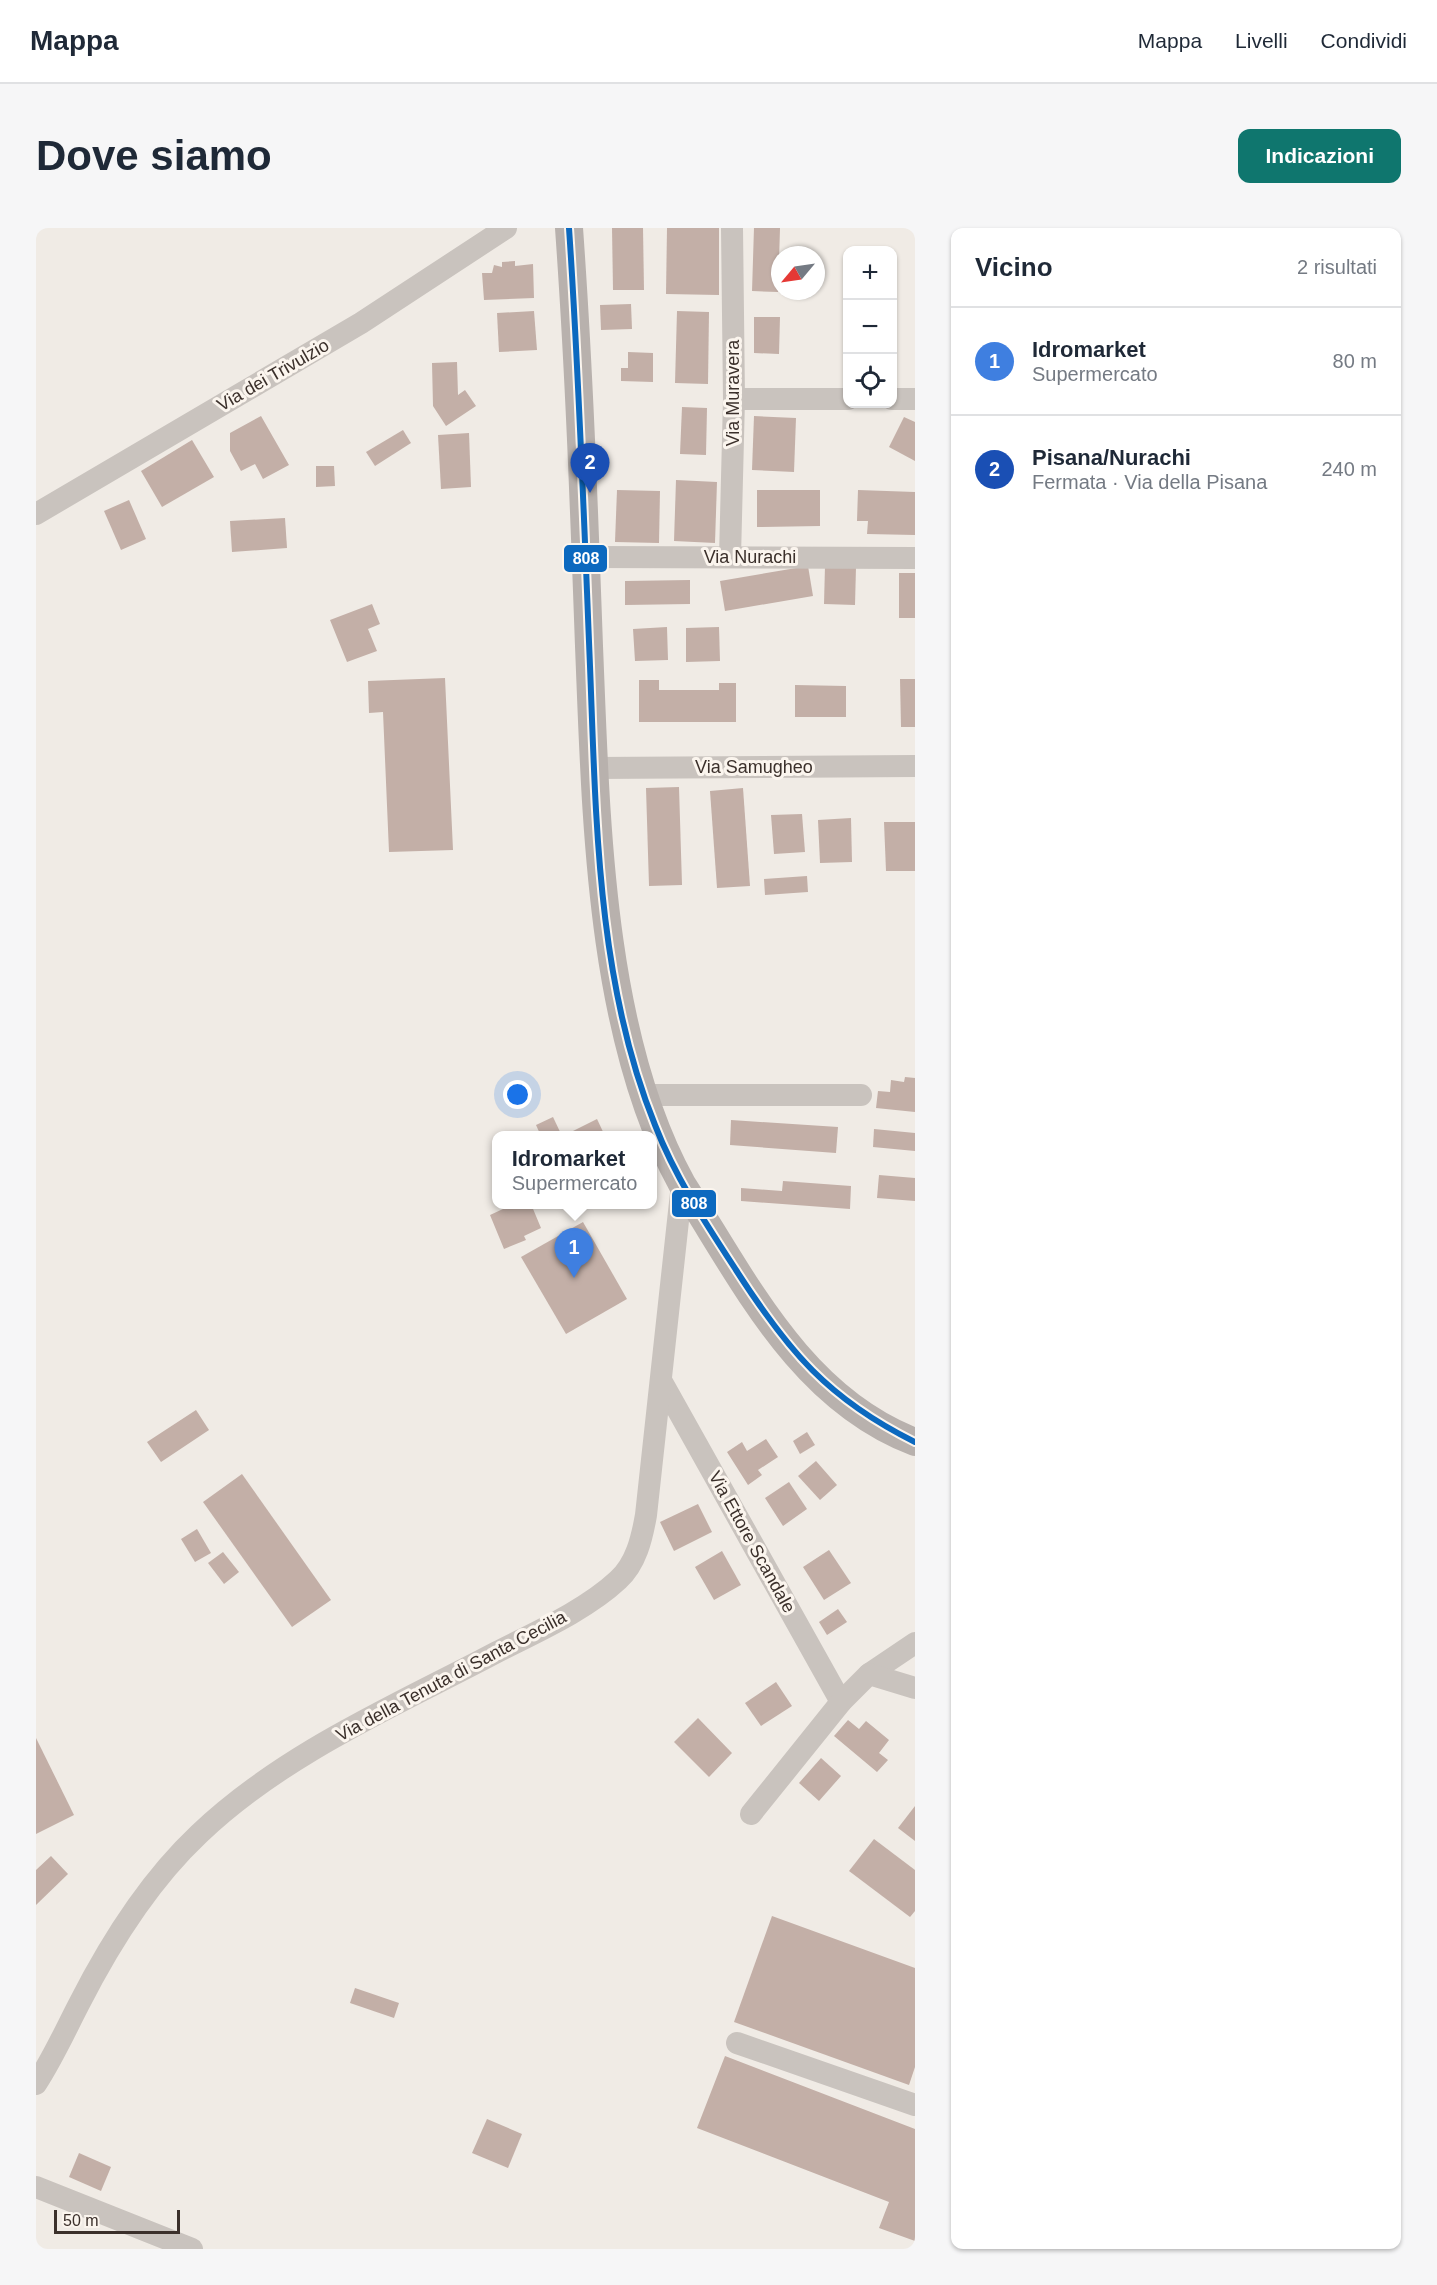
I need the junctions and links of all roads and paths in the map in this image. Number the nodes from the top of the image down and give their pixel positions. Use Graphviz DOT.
graph roads {
  1 [pos="506,228"];
  2 [pos="569,228"];
  3 [pos="732,228"];
  4 [pos="734,399"];
  5 [pos="843,399"];
  6 [pos="897,399"];
  7 [pos="915,399"];
  8 [pos="36,514"];
  9 [pos="586,557"];
  10 [pos="730,557"];
  11 [pos="915,558"];
  12 [pos="915,766"];
  13 [pos="594,768"];
  14 [pos="644,1095"];
  15 [pos="861,1095"];
  16 [pos="682,1184"];
  17 [pos="662,1382"];
  18 [pos="915,1442"];
  19 [pos="915,1643"];
  20 [pos="869,1674"];
  21 [pos="915,1688"];
  22 [pos="841,1702"];
  23 [pos="751,1814"];
  24 [pos="737,2043"];
  25 [pos="36,2084"];
  26 [pos="915,2105"];
  27 [pos="36,2187"];
  28 [pos="192,2249"];
  1 -- 8 [label="street, Via dei Trivulzio"];
  2 -- 9 [label="main road"];
  3 -- 4 [label="street, Via Muravera"];
  4 -- 5 [label="street"];
  4 -- 10 [label="street, Via Muravera"];
  6 -- 7 [label="street"];
  9 -- 10 [label="street, Via Nurachi"];
  9 -- 13 [label="main road"];
  10 -- 11 [label="street, Via Nurachi"];
  12 -- 13 [label="street, Via Samugheo"];
  13 -- 14 [label="main road"];
  14 -- 15 [label="street"];
  14 -- 16 [label="main road"];
  16 -- 17 [label="street, Via della Tenuta di Santa Cecilia"];
  16 -- 18 [label="main road"];
  17 -- 22 [label="street, Via Ettore Scandale"];
  17 -- 25 [label="street, Via della Tenuta di Santa Cecilia"];
  19 -- 20 [label="street"];
  20 -- 21 [label="street"];
  20 -- 22 [label="street"];
  22 -- 23 [label="street"];
  24 -- 26 [label="street"];
  27 -- 28 [label="street"];
}
